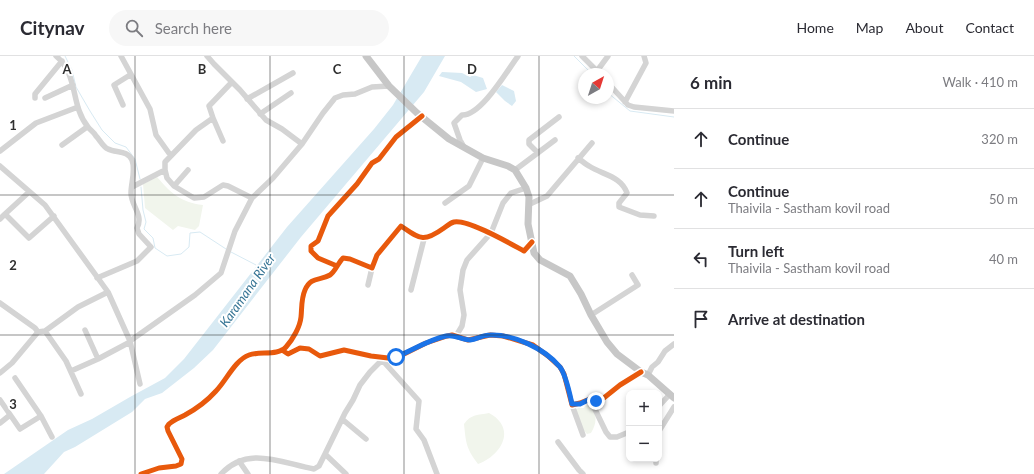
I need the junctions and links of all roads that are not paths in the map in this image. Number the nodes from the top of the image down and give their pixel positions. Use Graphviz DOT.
graph roads {
  1 [pos="56,56"];
  2 [pos="121,56"];
  3 [pos="207,56"];
  4 [pos="366,56"];
  5 [pos="518,56"];
  6 [pos="582,56"];
  7 [pos="608,56"];
  8 [pos="644,56"];
  9 [pos="62,61"];
  10 [pos="593,68"];
  11 [pos="601,68"];
  12 [pos="293,73"];
  13 [pos="130,75"];
  14 [pos="232,82"];
  15 [pos="73,85"];
  16 [pos="389,86"];
  17 [pos="614,90"];
  18 [pos="290,93"];
  19 [pos="35,98"];
  20 [pos="45,98"];
  21 [pos="247,99"];
  22 [pos="625,102"];
  23 [pos="123,105"];
  24 [pos="78,107"];
  25 [pos="674,111"];
  26 [pos="260,114"];
  27 [pos="559,117"];
  28 [pos="213,118"];
  29 [pos="87,126"];
  30 [pos="223,140"];
  31 [pos="555,140"];
  32 [pos="592,143"];
  33 [pos="302,144"];
  34 [pos="62,145"];
  35 [pos="166,149"];
  36 [pos="465,149"];
  37 [pos="0,151"];
  38 [pos="538,153"];
  39 [pos="171,156"];
  40 [pos="483,158"];
  41 [pos="578,158"];
  42 [pos="165,162"];
  43 [pos="1,169"];
  44 [pos="165,170"];
  45 [pos="188,170"];
  46 [pos="515,170"];
  47 [pos="174,186"];
  48 [pos="132,187"];
  49 [pos="526,188"];
  50 [pos="29,192"];
  51 [pos="252,198"];
  52 [pos="445,203"];
  53 [pos="530,204"];
  54 [pos="4,214"];
  55 [pos="54,216"];
  56 [pos="654,216"];
  57 [pos="0,219"];
  58 [pos="491,233"];
  59 [pos="424,238"];
  60 [pos="532,242"];
  61 [pos="372,268"];
  62 [pos="632,275"];
  63 [pos="97,278"];
  64 [pos="368,285"];
  65 [pos="411,290"];
  66 [pos="108,292"];
  67 [pos="0,302"];
  68 [pos="590,315"];
  69 [pos="85,330"];
  70 [pos="45,331"];
  71 [pos="38,332"];
  72 [pos="456,336"];
  73 [pos="130,342"];
  74 [pos="674,344"];
  75 [pos="282,350"];
  76 [pos="98,359"];
  77 [pos="386,360"];
  78 [pos="71,371"];
  79 [pos="641,372"];
  80 [pos="0,373"];
  81 [pos="648,375"];
  82 [pos="15,378"];
  83 [pos="140,384"];
  84 [pos="81,394"];
  85 [pos="672,396"];
  86 [pos="590,399"];
  87 [pos="0,400"];
  88 [pos="572,404"];
  89 [pos="662,404"];
  90 [pos="674,407"];
  91 [pos="10,415"];
  92 [pos="40,416"];
  93 [pos="342,419"];
  94 [pos="0,423"];
  95 [pos="662,426"];
  96 [pos="626,433"];
  97 [pos="583,435"];
  98 [pos="52,437"];
  99 [pos="366,439"];
  100 [pos="558,442"];
  101 [pos="325,454"];
  102 [pos="239,462"];
  103 [pos="160,468"];
  104 [pos="141,474"];
  105 [pos="164,474"];
  106 [pos="221,474"];
  107 [pos="248,474"];
  108 [pos="346,474"];
  109 [pos="437,474"];
  110 [pos="583,474"];
  1 -- 9 [label="street"];
  2 -- 13 [label="street"];
  3 -- 14 [label="street"];
  4 -- 16 [label="main road"];
  5 -- 36 [label="street"];
  6 -- 10 [label="street"];
  7 -- 11 [label="street"];
  8 -- 22 [label="street"];
  9 -- 15 [label="street"];
  9 -- 19 [label="street"];
  12 -- 21 [label="street"];
  13 -- 23 [label="street"];
  13 -- 35 [label="street"];
  14 -- 21 [label="street"];
  14 -- 28 [label="street"];
  15 -- 20 [label="street"];
  15 -- 24 [label="street"];
  16 -- 33 [label="street"];
  16 -- 36 [label="main road"];
  17 -- 22 [label="street"];
  18 -- 26 [label="street"];
  21 -- 26 [label="street"];
  22 -- 25 [label="street"];
  24 -- 29 [label="street"];
  24 -- 37 [label="street"];
  26 -- 33 [label="street"];
  27 -- 38 [label="street"];
  28 -- 30 [label="street"];
  28 -- 39 [label="street"];
  29 -- 34 [label="street"];
  29 -- 48 [label="street"];
  31 -- 38 [label="street"];
  32 -- 41 [label="street"];
  33 -- 51 [label="street"];
  35 -- 39 [label="street"];
  35 -- 42 [label="street"];
  36 -- 40 [label="main road"];
  38 -- 46 [label="street"];
  39 -- 42 [label="street"];
  40 -- 46 [label="main road"];
  40 -- 52 [label="street"];
  41 -- 53 [label="street"];
  41 -- 56 [label="street"];
  42 -- 44 [label="street"];
  43 -- 50 [label="street"];
  44 -- 47 [label="street"];
  44 -- 48 [label="street"];
  45 -- 47 [label="street"];
  46 -- 49 [label="main road"];
  47 -- 51 [label="street"];
  48 -- 63 [label="street"];
  49 -- 53 [label="main road"];
  49 -- 58 [label="street"];
  50 -- 54 [label="street"];
  50 -- 55 [label="street"];
  51 -- 73 [label="street"];
  53 -- 60 [label="main road"];
  54 -- 55 [label="street"];
  54 -- 57 [label="street"];
  55 -- 63 [label="street"];
  58 -- 59 [label="street"];
  58 -- 60 [label="street"];
  58 -- 72 [label="street"];
  59 -- 61 [label="street"];
  59 -- 65 [label="street"];
  60 -- 68 [label="main road"];
  61 -- 64 [label="street"];
  61 -- 75 [label="street"];
  62 -- 68 [label="street"];
  63 -- 66 [label="street"];
  66 -- 70 [label="street"];
  66 -- 73 [label="street"];
  67 -- 71 [label="street"];
  68 -- 79 [label="main road"];
  69 -- 76 [label="street"];
  70 -- 71 [label="street"];
  70 -- 78 [label="street"];
  71 -- 80 [label="street"];
  72 -- 77 [label="street"];
  72 -- 88 [label="street"];
  73 -- 76 [label="street"];
  73 -- 83 [label="street"];
  74 -- 81 [label="street"];
  75 -- 77 [label="street"];
  75 -- 103 [label="street"];
  76 -- 78 [label="street"];
  77 -- 93 [label="street"];
  77 -- 109 [label="street"];
  78 -- 84 [label="street"];
  79 -- 81 [label="main road"];
  79 -- 86 [label="street"];
  81 -- 85 [label="main road"];
  82 -- 92 [label="street"];
  85 -- 89 [label="street"];
  86 -- 88 [label="street"];
  86 -- 96 [label="street"];
  87 -- 91 [label="street"];
  88 -- 97 [label="street"];
  90 -- 95 [label="street"];
  91 -- 92 [label="street"];
  91 -- 94 [label="street"];
  92 -- 98 [label="street"];
  93 -- 99 [label="street"];
  93 -- 101 [label="street"];
  100 -- 110 [label="street"];
  101 -- 102 [label="street"];
  101 -- 108 [label="street"];
  102 -- 106 [label="street"];
  102 -- 107 [label="street"];
  103 -- 104 [label="street"];
  103 -- 105 [label="street"];
}
